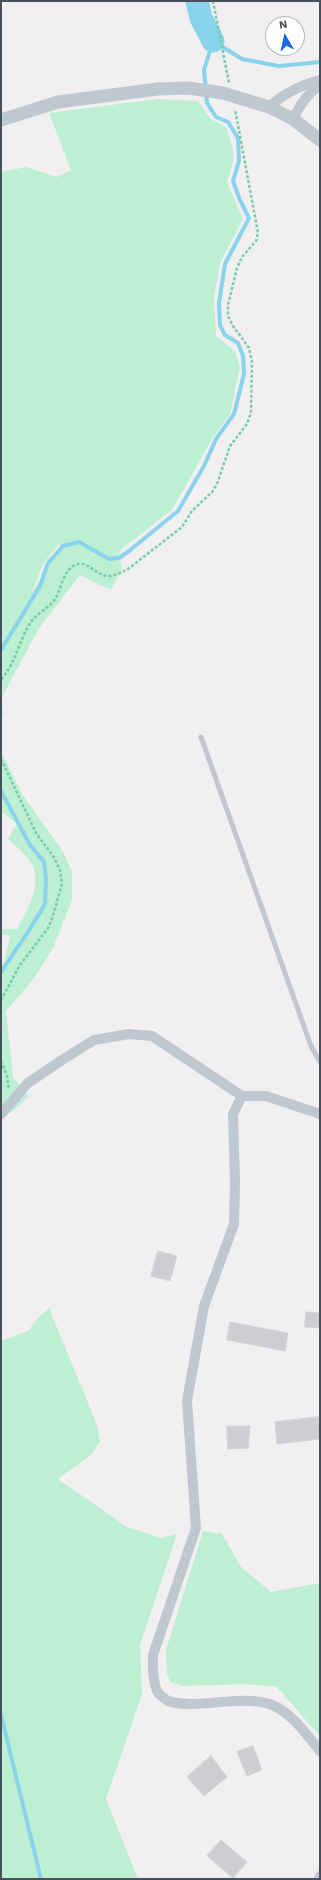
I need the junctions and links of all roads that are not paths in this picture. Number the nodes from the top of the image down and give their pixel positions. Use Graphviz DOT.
graph roads {
  1 [pos="320,80"];
  2 [pos="320,85"];
  3 [pos="269,107"];
  4 [pos="293,119"];
  5 [pos="1,120"];
  6 [pos="320,140"];
  7 [pos="201,737"];
  8 [pos="320,1062"];
  9 [pos="242,1096"];
  10 [pos="1,1114"];
  11 [pos="320,1114"];
  12 [pos="320,1750"];
  1 -- 3 [label="street"];
  2 -- 4 [label="street"];
  3 -- 4 [label="street"];
  3 -- 5 [label="street"];
  4 -- 6 [label="street"];
  7 -- 8 [label="lane"];
  9 -- 10 [label="street"];
  9 -- 11 [label="street"];
  9 -- 12 [label="street"];
}
